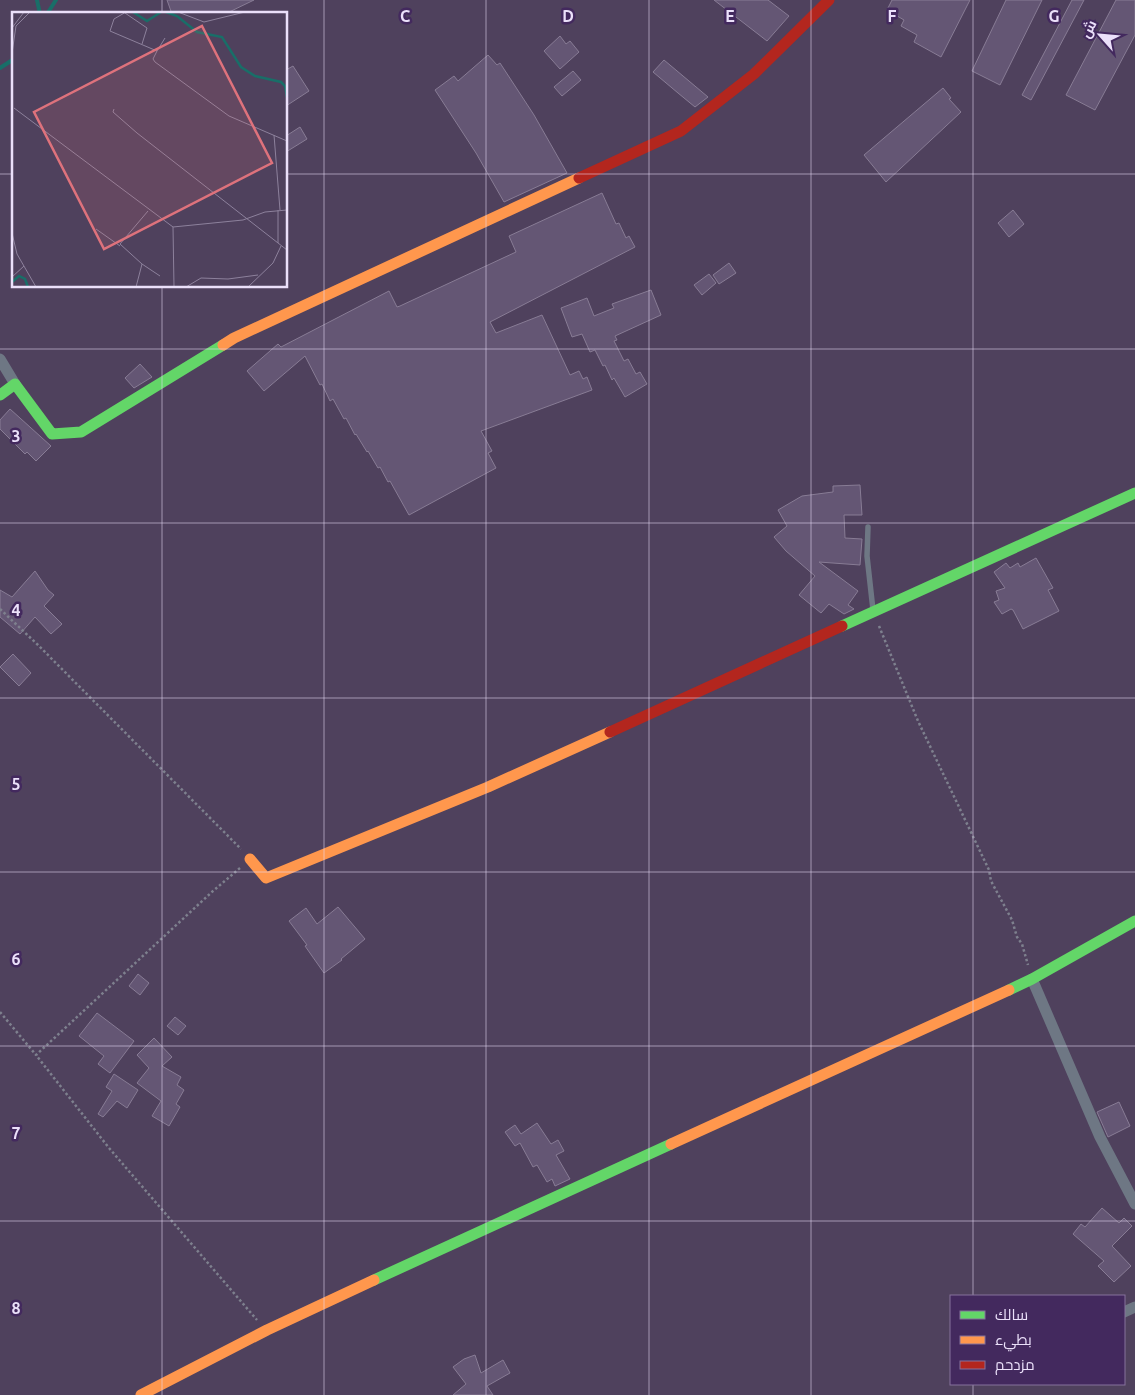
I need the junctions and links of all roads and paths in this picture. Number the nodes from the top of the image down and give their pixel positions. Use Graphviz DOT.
graph roads {
  1 [pos="829,0"];
  2 [pos="0,359"];
  3 [pos="15,384"];
  4 [pos="0,395"];
  5 [pos="1135,493"];
  6 [pos="868,527"];
  7 [pos="0,609"];
  8 [pos="873,612"];
  9 [pos="250,859"];
  10 [pos="1135,921"];
  11 [pos="1032,979"];
  12 [pos="0,1012"];
  13 [pos="36,1055"];
  14 [pos="1135,1204"];
  15 [pos="266,1330"];
  16 [pos="141,1395"];
  1 -- 3 [label="street"];
  2 -- 3 [label="street"];
  3 -- 4 [label="street"];
  5 -- 8 [label="street"];
  6 -- 8 [label="lane"];
  7 -- 9 [label="path"];
  8 -- 9 [label="street"];
  8 -- 11 [label="path"];
  9 -- 13 [label="path"];
  10 -- 11 [label="street"];
  11 -- 14 [label="street"];
  11 -- 15 [label="street"];
  12 -- 13 [label="path"];
  13 -- 15 [label="path"];
  15 -- 16 [label="street"];
}
